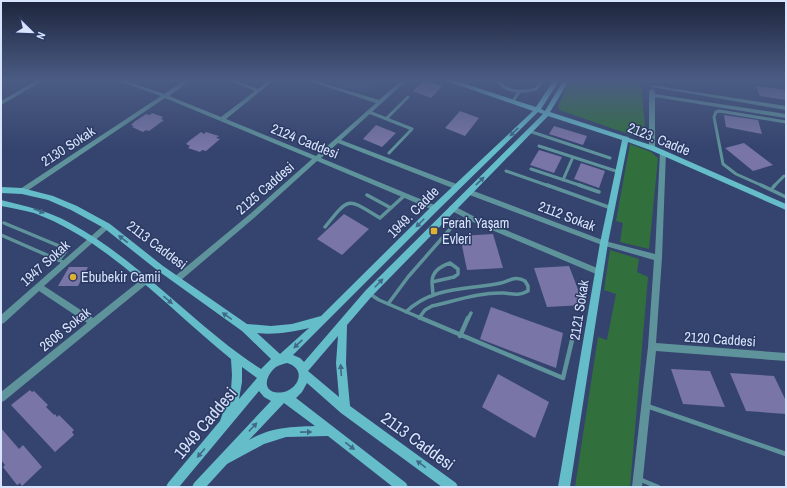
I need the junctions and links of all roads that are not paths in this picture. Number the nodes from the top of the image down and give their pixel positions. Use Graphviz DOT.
graph roads {
  1 [pos="153,104"];
  2 [pos="183,104"];
  3 [pos="242,104"];
  4 [pos="377,104"];
  5 [pos="401,104"];
  6 [pos="521,104"];
  7 [pos="542,104"];
  8 [pos="552,104"];
  9 [pos="652,104"];
  10 [pos="710,104"];
  11 [pos="763,104"];
  12 [pos="786,108"];
  13 [pos="538,110"];
  14 [pos="369,112"];
  15 [pos="547,112"];
  16 [pos="771,113"];
  17 [pos="786,116"];
  18 [pos="387,118"];
  19 [pos="221,120"];
  20 [pos="772,120"];
  21 [pos="786,122"];
  22 [pos="529,131"];
  23 [pos="626,138"];
  24 [pos="337,140"];
  25 [pos="539,146"];
  26 [pos="652,148"];
  27 [pos="662,152"];
  28 [pos="389,153"];
  29 [pos="573,157"];
  30 [pos="317,158"];
  31 [pos="610,158"];
  32 [pos="531,169"];
  33 [pos="506,171"];
  34 [pos="619,172"];
  35 [pos="784,176"];
  36 [pos="563,180"];
  37 [pos="457,186"];
  38 [pos="764,187"];
  39 [pos="1,190"];
  40 [pos="771,190"];
  41 [pos="22,191"];
  42 [pos="469,192"];
  43 [pos="599,192"];
  44 [pos="367,195"];
  45 [pos="405,195"];
  46 [pos="758,195"];
  47 [pos="786,197"];
  48 [pos="1,203"];
  49 [pos="786,207"];
  50 [pos="391,208"];
  51 [pos="435,208"];
  52 [pos="452,208"];
  53 [pos="611,208"];
  54 [pos="458,220"];
  55 [pos="4,223"];
  56 [pos="107,226"];
  57 [pos="326,228"];
  58 [pos="1,235"];
  59 [pos="91,240"];
  60 [pos="604,243"];
  61 [pos="658,258"];
  62 [pos="62,261"];
  63 [pos="599,272"];
  64 [pos="177,279"];
  65 [pos="145,281"];
  66 [pos="432,282"];
  67 [pos="38,286"];
  68 [pos="369,293"];
  69 [pos="433,295"];
  70 [pos="388,304"];
  71 [pos="406,312"];
  72 [pos="471,313"];
  73 [pos="420,318"];
  74 [pos="1,320"];
  75 [pos="323,320"];
  76 [pos="94,322"];
  77 [pos="343,322"];
  78 [pos="245,328"];
  79 [pos="460,336"];
  80 [pos="574,336"];
  81 [pos="652,347"];
  82 [pos="235,357"];
  83 [pos="786,357"];
  84 [pos="280,358"];
  85 [pos="304,372"];
  86 [pos="263,378"];
  87 [pos="284,397"];
  88 [pos="1,398"];
  89 [pos="646,406"];
  90 [pos="345,409"];
  91 [pos="331,432"];
  92 [pos="214,437"];
  93 [pos="786,454"];
  94 [pos="219,464"];
  95 [pos="637,483"];
  96 [pos="172,487"];
  97 [pos="198,487"];
  98 [pos="402,487"];
  99 [pos="452,487"];
  100 [pos="564,487"];
  101 [pos="658,487"];
  1 -- 41 [label="street, 2130 Sokak"];
  2 -- 19 [label="street, 2124 Caddesi"];
  3 -- 19 [label="street"];
  4 -- 14 [label="street, 2125 Caddesi"];
  5 -- 18 [label="lane"];
  6 -- 13 [label="street, 2123. Cadde"];
  7 -- 13 [label="street, 1949. Cadde"];
  8 -- 15 [label="street, 1949. Cadde"];
  9 -- 26 [label="street"];
  10 -- 16 [label="street"];
  11 -- 12 [label="street"];
  13 -- 15 [label="street, 2123. Cadde"];
  13 -- 37 [label="street, 1949. Cadde, one-way"];
  14 -- 18 [label="lane"];
  14 -- 24 [label="street, 2125 Caddesi"];
  15 -- 22 [label="street, 1949. Cadde"];
  15 -- 23 [label="street, 2123. Cadde"];
  16 -- 17 [label="street"];
  16 -- 20 [label="lane"];
  18 -- 28 [label="lane"];
  19 -- 30 [label="street, 2124 Caddesi"];
  20 -- 21 [label="lane"];
  20 -- 38 [label="lane"];
  22 -- 31 [label="lane"];
  42 -- 22 [label="street, 1949. Cadde, one-way"];
  23 -- 26 [label="street, 2123. Cadde"];
  23 -- 34 [label="street, 2121 Sokak"];
  24 -- 30 [label="street, 2125 Caddesi"];
  24 -- 37 [label="street"];
  25 -- 29 [label="lane"];
  26 -- 27 [label="street, 2123. Cadde"];
  27 -- 46 [label="street, 2123. Cadde"];
  27 -- 61 [label="street"];
  29 -- 34 [label="lane"];
  29 -- 36 [label="lane"];
  30 -- 45 [label="street, 2124 Caddesi"];
  30 -- 64 [label="street, 2125 Caddesi"];
  32 -- 36 [label="lane"];
  33 -- 53 [label="lane"];
  34 -- 53 [label="street, 2121 Sokak"];
  35 -- 40 [label="lane"];
  36 -- 43 [label="lane"];
  37 -- 51 [label="street, 1949. Cadde"];
  38 -- 40 [label="lane"];
  38 -- 46 [label="lane"];
  39 -- 41 [label="street, 2113 Caddesi"];
  40 -- 47 [label="lane"];
  41 -- 56 [label="street, 2113 Caddesi"];
  42 -- 52 [label="street, 1949. Cadde"];
  42 -- 60 [label="street, 2112 Sokak"];
  44 -- 50 [label="lane"];
  45 -- 50 [label="lane"];
  45 -- 51 [label="street, 2124 Caddesi"];
  46 -- 49 [label="street, 2123. Cadde"];
  48 -- 59 [label="street, one-way"];
  50 -- 57 [label="lane"];
  51 -- 75 [label="street, 1949. Cadde, one-way"];
  52 -- 63 [label="street"];
  68 -- 52 [label="street, 1949. Cadde, one-way"];
  53 -- 60 [label="street, 2121 Sokak"];
  54 -- 70 [label="lane"];
  55 -- 62 [label="lane"];
  56 -- 59 [label="street, 1947 Sokak"];
  64 -- 56 [label="street, 2113 Caddesi, one-way"];
  58 -- 62 [label="lane"];
  59 -- 62 [label="street, 1947 Sokak"];
  59 -- 65 [label="street"];
  60 -- 61 [label="street, 2112 Sokak"];
  60 -- 63 [label="street, 2121 Sokak"];
  61 -- 81 [label="street"];
  62 -- 67 [label="street, 1947 Sokak"];
  63 -- 100 [label="street, 2121 Sokak"];
  78 -- 64 [label="street, 2113 Caddesi, one-way"];
  65 -- 76 [label="street, 2606 Sokak"];
  65 -- 82 [label="street, one-way"];
  66 -- 66 [label="lane"];
  66 -- 69 [label="lane"];
  67 -- 74 [label="street, 1947 Sokak"];
  67 -- 76 [label="street"];
  68 -- 70 [label="lane"];
  68 -- 77 [label="street, 1949. Cadde"];
  69 -- 71 [label="lane"];
  69 -- 73 [label="lane"];
  70 -- 71 [label="lane"];
  71 -- 73 [label="lane"];
  72 -- 79 [label="lane"];
  73 -- 79 [label="lane"];
  75 -- 78 [label="street"];
  75 -- 84 [label="street, 1949. Cadde, one-way"];
  76 -- 88 [label="street, 2606 Sokak"];
  77 -- 85 [label="street"];
  90 -- 77 [label="street, one-way"];
  78 -- 84 [label="street, 2113 Caddesi"];
  79 -- 80 [label="lane"];
  81 -- 83 [label="street, 2120 Caddesi"];
  81 -- 89 [label="street"];
  82 -- 86 [label="street"];
  82 -- 92 [label="street"];
  84 -- 85 [label="street"];
  84 -- 86 [label="street"];
  85 -- 87 [label="street"];
  85 -- 90 [label="street, 2113 Caddesi"];
  86 -- 87 [label="street"];
  86 -- 92 [label="street, 1949 Caddesi"];
  87 -- 91 [label="street"];
  94 -- 87 [label="street, one-way"];
  89 -- 93 [label="lane"];
  89 -- 95 [label="street"];
  99 -- 90 [label="street, 2113 Caddesi, one-way"];
  94 -- 91 [label="street, one-way"];
  91 -- 98 [label="street, one-way"];
  92 -- 96 [label="street, 1949 Caddesi, one-way"];
  94 -- 97 [label="street"];
  95 -- 101 [label="lane"];
}
